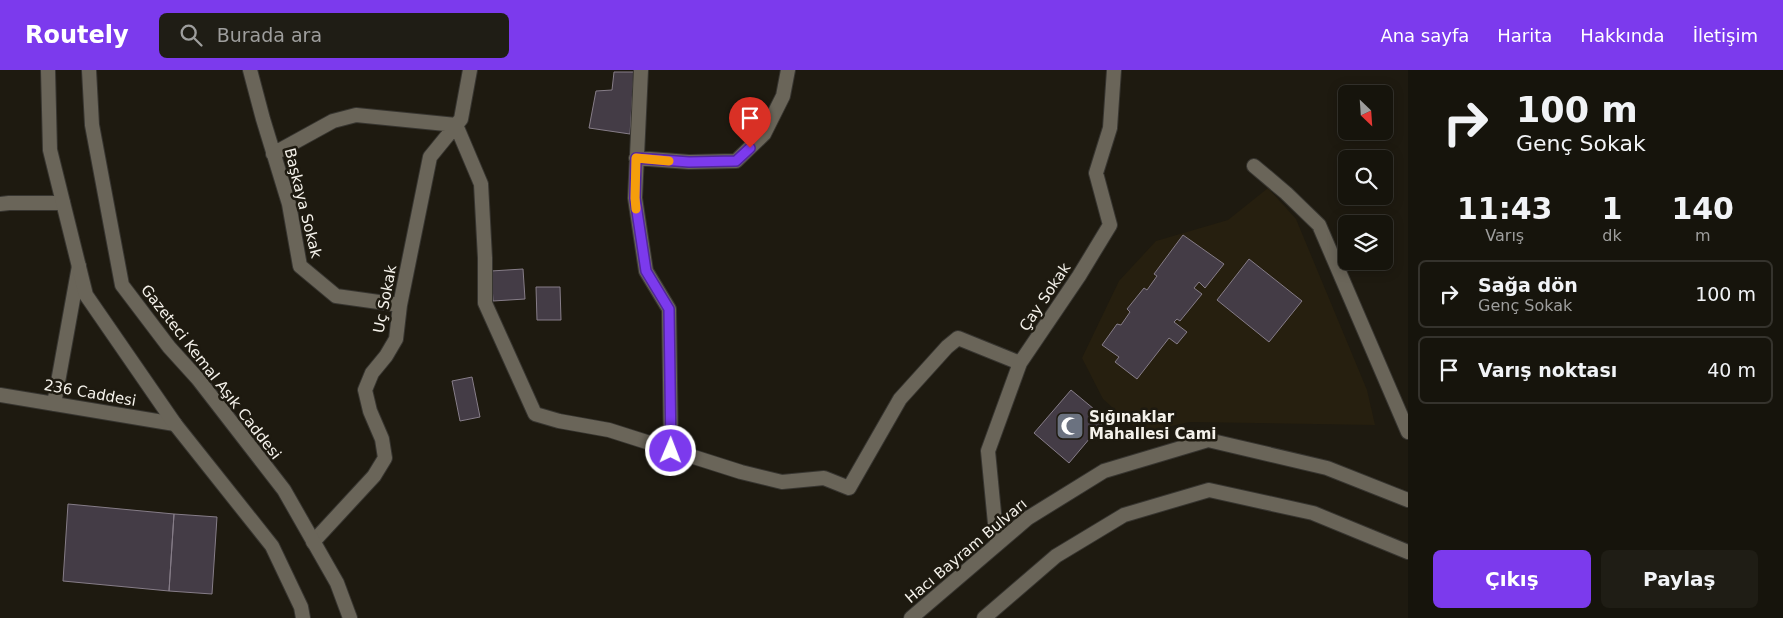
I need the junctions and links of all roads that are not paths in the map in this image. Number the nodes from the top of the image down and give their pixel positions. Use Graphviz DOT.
graph roads {
  1 [pos="48,70"];
  2 [pos="89,70"];
  3 [pos="250,70"];
  4 [pos="470,70"];
  5 [pos="641,70"];
  6 [pos="788,70"];
  7 [pos="1114,70"];
  8 [pos="456,125"];
  9 [pos="274,154"];
  10 [pos="636,158"];
  11 [pos="1254,166"];
  12 [pos="63,203"];
  13 [pos="0,204"];
  14 [pos="79,266"];
  15 [pos="400,305"];
  16 [pos="1020,363"];
  17 [pos="0,395"];
  18 [pos="54,404"];
  19 [pos="174,424"];
  20 [pos="1408,432"];
  21 [pos="671,451"];
  22 [pos="1408,500"];
  23 [pos="313,542"];
  24 [pos="997,544"];
  25 [pos="1408,552"];
  26 [pos="303,618"];
  27 [pos="350,618"];
  28 [pos="911,618"];
  29 [pos="984,618"];
  1 -- 12 [label="street"];
  2 -- 23 [label="street, Gazeteci Kemal Aşık Caddesi"];
  3 -- 9 [label="street, Başkaya Sokak"];
  4 -- 8 [label="street, Uç Sokak"];
  5 -- 10 [label="street"];
  6 -- 10 [label="street"];
  7 -- 16 [label="street, Çay Sokak"];
  8 -- 9 [label="street"];
  8 -- 15 [label="street, Uç Sokak"];
  8 -- 21 [label="street"];
  9 -- 15 [label="street, Başkaya Sokak"];
  10 -- 21 [label="street"];
  11 -- 20 [label="street"];
  12 -- 13 [label="street"];
  12 -- 14 [label="street"];
  14 -- 18 [label="street"];
  14 -- 19 [label="street"];
  15 -- 23 [label="street, Uç Sokak"];
  16 -- 21 [label="street"];
  16 -- 24 [label="street, Çay Sokak"];
  17 -- 18 [label="street, 236 Caddesi"];
  18 -- 19 [label="street, 236 Caddesi"];
  19 -- 26 [label="street"];
  22 -- 24 [label="street, Hacı Bayram Bulvarı"];
  23 -- 27 [label="street, Gazeteci Kemal Aşık Caddesi"];
  24 -- 28 [label="street, Hacı Bayram Bulvarı"];
  25 -- 29 [label="street"];
}
